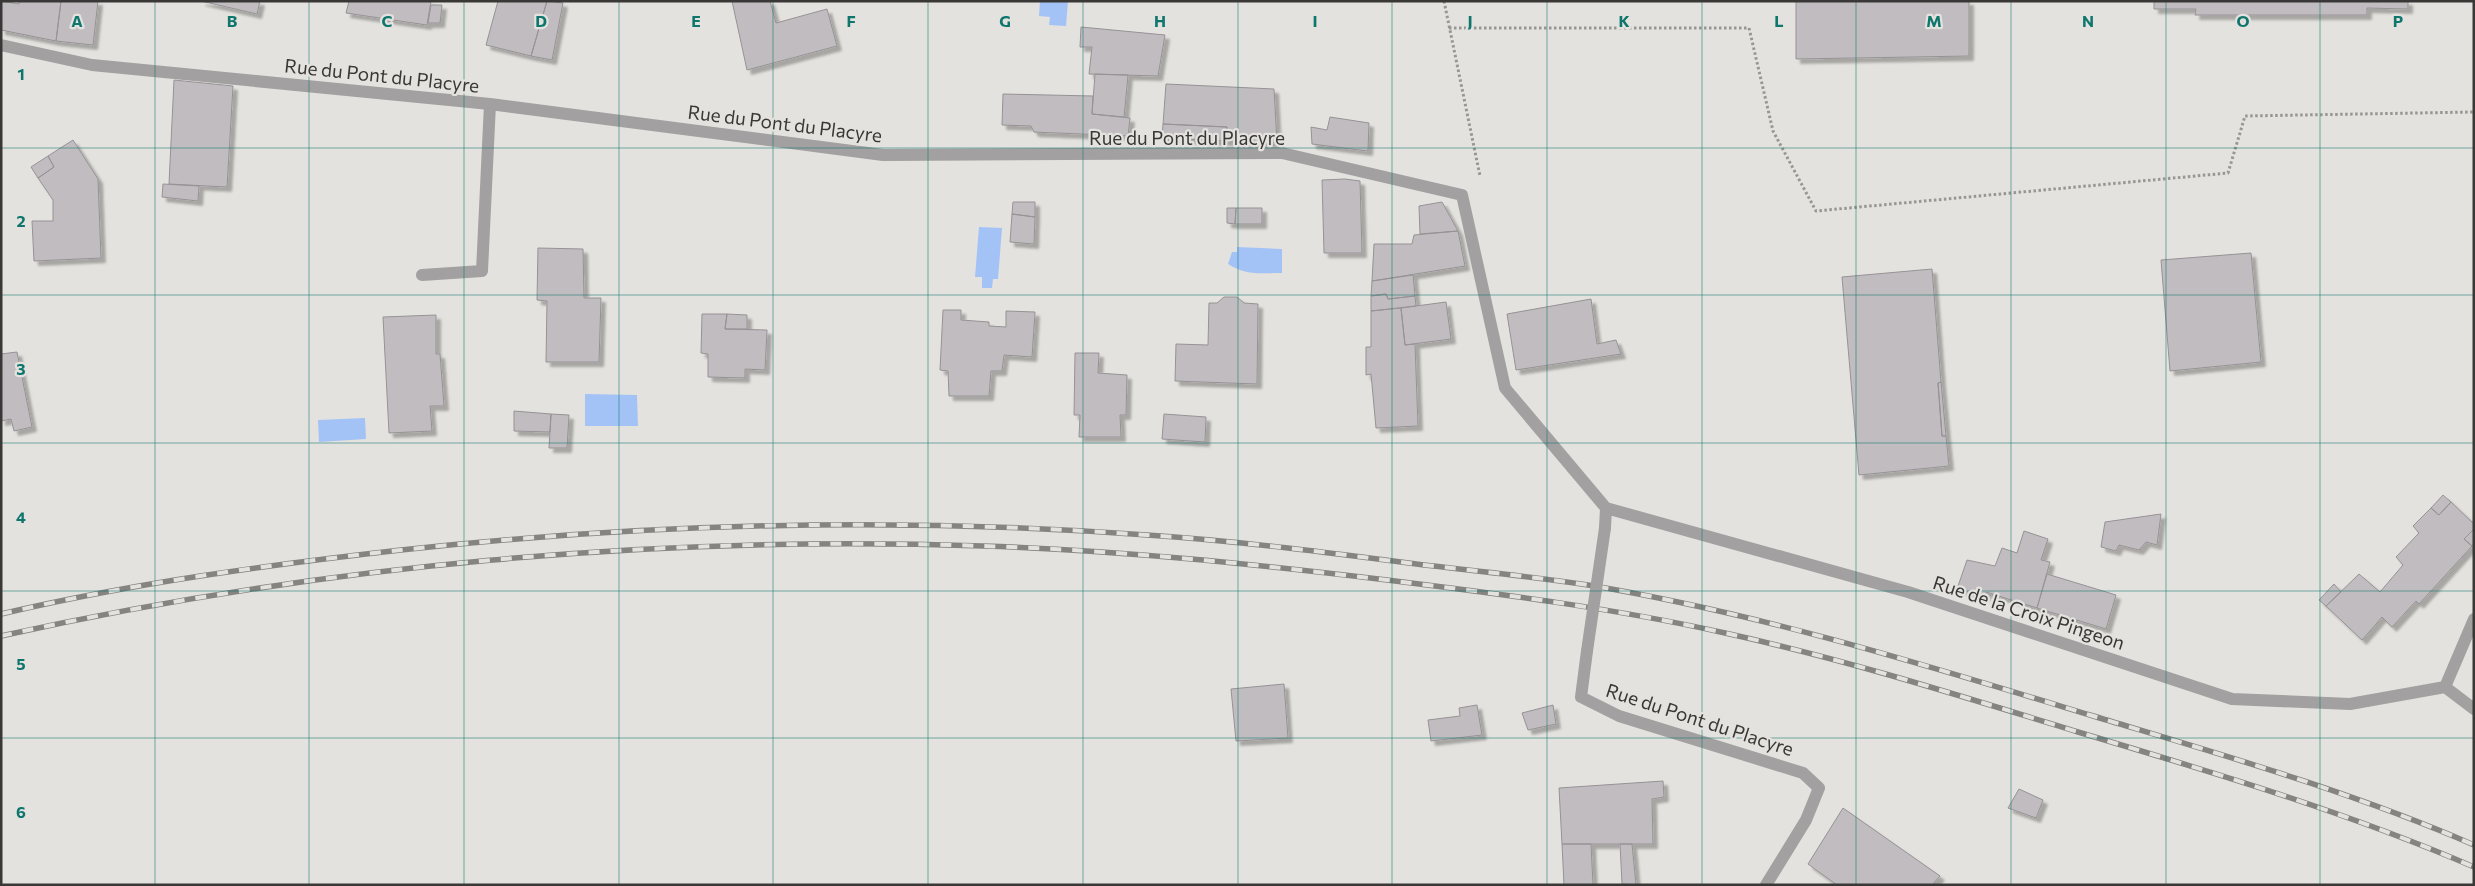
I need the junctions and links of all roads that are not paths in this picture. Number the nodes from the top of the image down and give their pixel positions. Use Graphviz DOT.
graph roads {
  1 [pos="1,45"];
  2 [pos="490,104"];
  3 [pos="422,275"];
  4 [pos="1606,508"];
  5 [pos="2474,619"];
  6 [pos="2445,687"];
  7 [pos="2474,709"];
  8 [pos="1766,885"];
  1 -- 2 [label="street, Rue du Pont du Placyre"];
  2 -- 3 [label="street"];
  2 -- 4 [label="street, Rue du Pont du Placyre"];
  4 -- 6 [label="street, Rue de la Croix Pingeon"];
  4 -- 8 [label="street, Rue du Pont du Placyre, bridge"];
  5 -- 6 [label="street"];
  6 -- 7 [label="street"];
}
